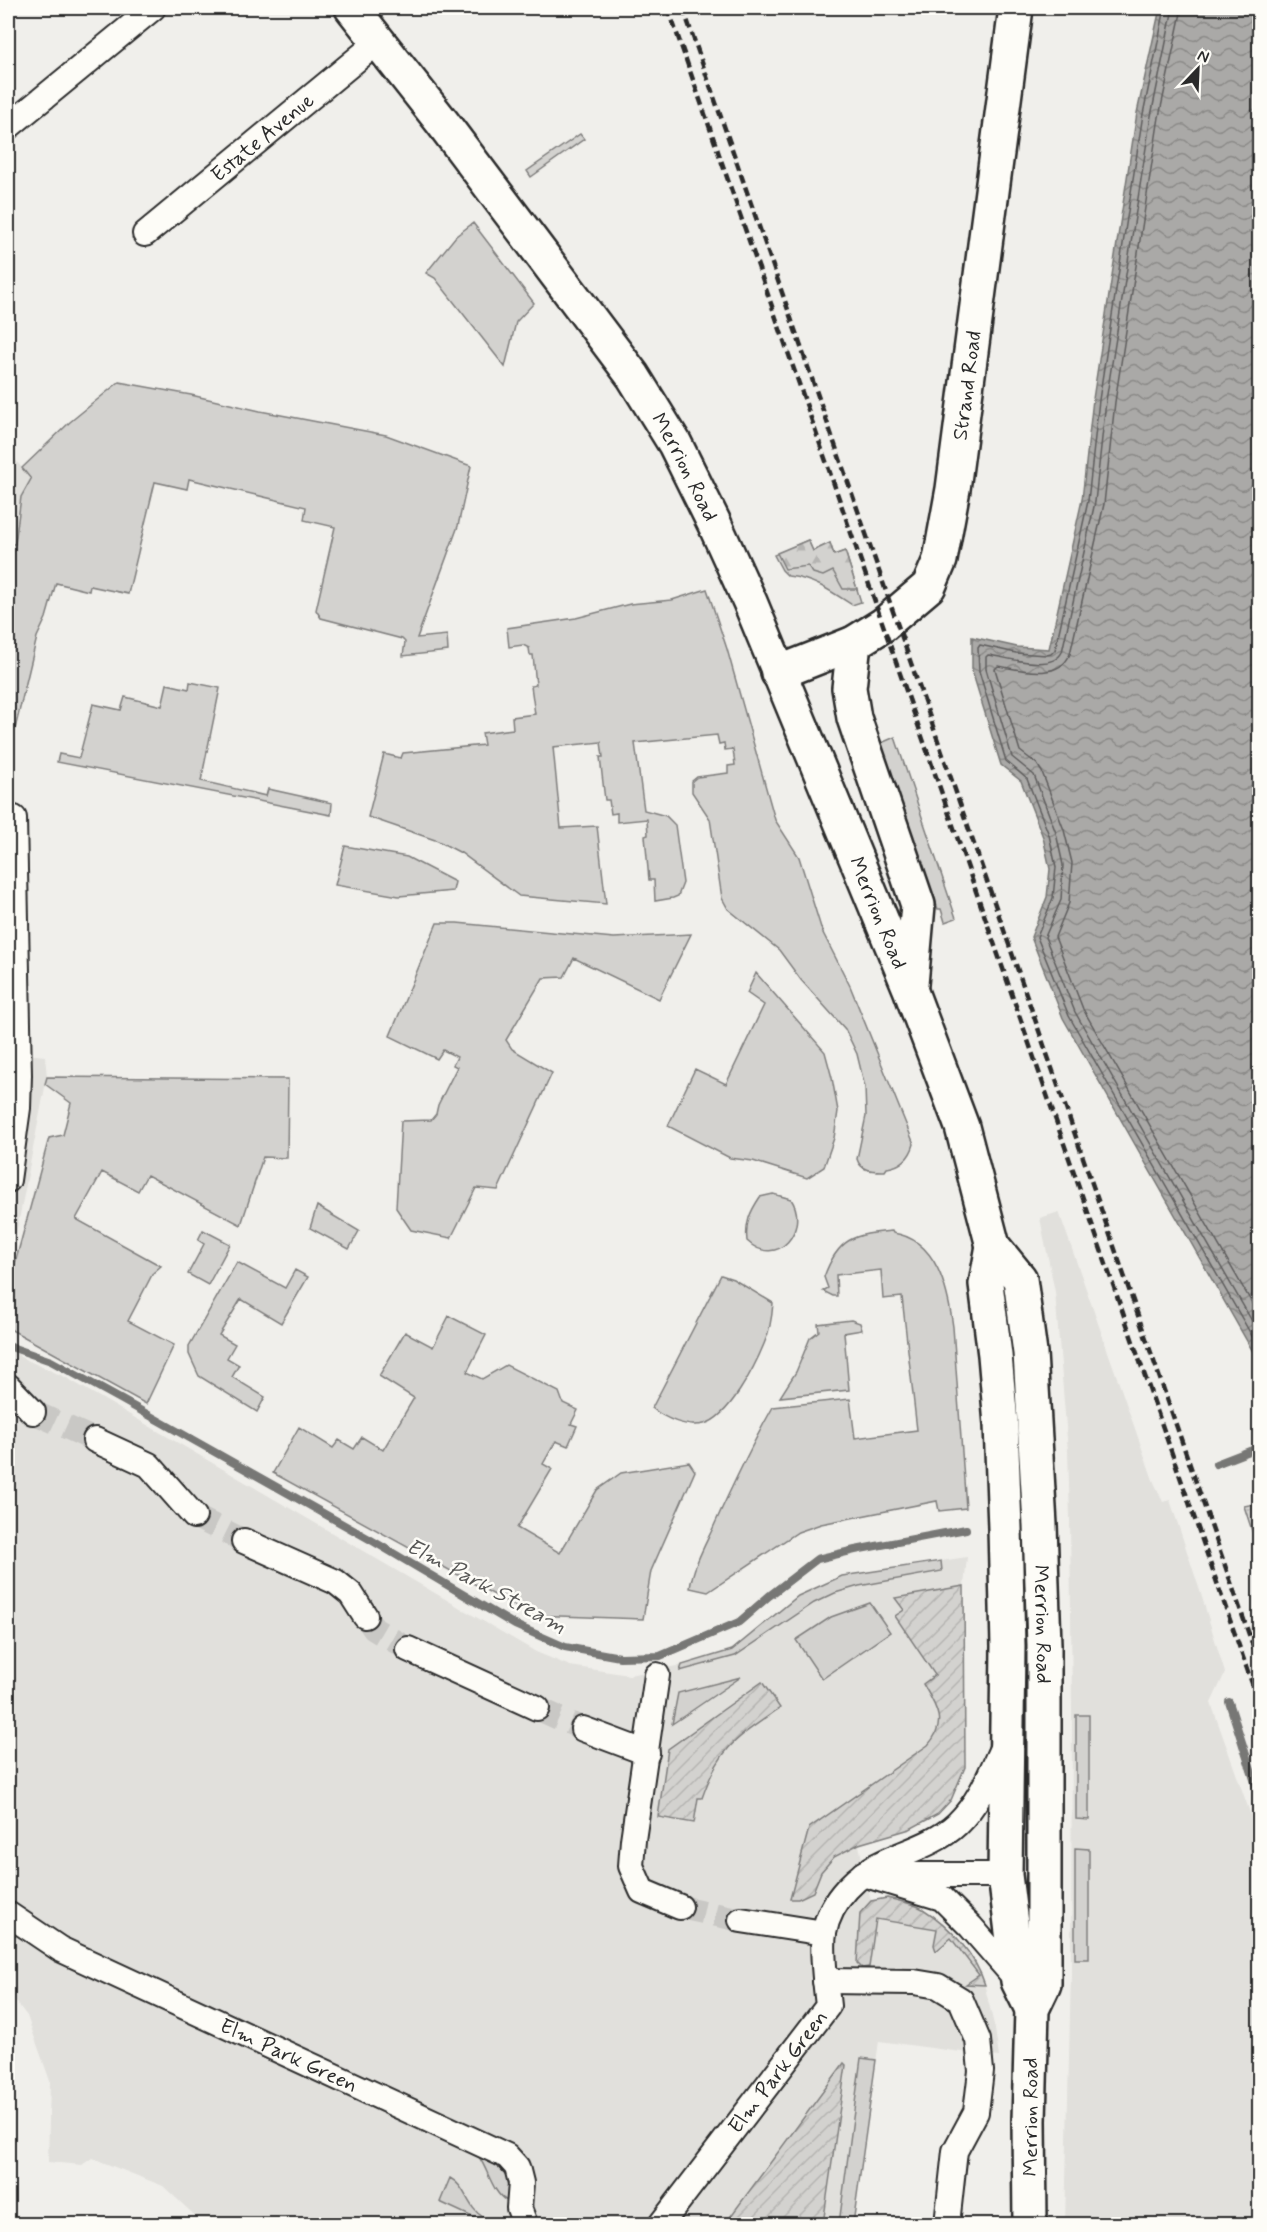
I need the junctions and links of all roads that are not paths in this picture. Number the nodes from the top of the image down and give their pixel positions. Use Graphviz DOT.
graph roads {
  1 [pos="153,8"];
  2 [pos="352,8"];
  3 [pos="1016,8"];
  4 [pos="379,41"];
  5 [pos="8,127"];
  6 [pos="146,234"];
  7 [pos="854,644"];
  8 [pos="778,673"];
  9 [pos="14,818"];
  10 [pos="910,989"];
  11 [pos="8,1180"];
  12 [pos="993,1246"];
  13 [pos="8,1386"];
  14 [pos="33,1412"];
  15 [pos="95,1440"];
  16 [pos="194,1516"];
  17 [pos="244,1541"];
  18 [pos="365,1616"];
  19 [pos="408,1648"];
  20 [pos="657,1675"];
  21 [pos="537,1708"];
  22 [pos="583,1729"];
  23 [pos="1007,1736"];
  24 [pos="647,1753"];
  25 [pos="863,1874"];
  26 [pos="1005,1875"];
  27 [pos="1044,1875"];
  28 [pos="680,1907"];
  29 [pos="8,1914"];
  30 [pos="741,1920"];
  31 [pos="824,1933"];
  32 [pos="825,1981"];
  33 [pos="1025,1995"];
  34 [pos="525,2224"];
  35 [pos="661,2224"];
  36 [pos="947,2224"];
  37 [pos="1030,2224"];
  1 -- 5 [label="street"];
  2 -- 4 [label="main road, Merrion Road"];
  3 -- 7 [label="main road, Strand Road"];
  4 -- 6 [label="street, Estate Avenue"];
  4 -- 8 [label="main road, Merrion Road"];
  7 -- 8 [label="main road, Strand Road"];
  7 -- 10 [label="main road, Merrion Road"];
  8 -- 10 [label="main road, Merrion Road"];
  9 -- 11 [label="street"];
  10 -- 12 [label="main road, Merrion Road"];
  12 -- 23 [label="main road, Merrion Road"];
  12 -- 27 [label="main road, Merrion Road"];
  13 -- 14 [label="street"];
  15 -- 16 [label="street"];
  17 -- 18 [label="street"];
  19 -- 21 [label="street"];
  20 -- 24 [label="street"];
  22 -- 24 [label="street"];
  23 -- 25 [label="street, Merrion Road"];
  23 -- 26 [label="main road, Merrion Road"];
  24 -- 28 [label="street"];
  25 -- 26 [label="street"];
  25 -- 31 [label="street, Elm Park Green"];
  25 -- 33 [label="street"];
  26 -- 27 [label="main road"];
  26 -- 33 [label="main road, Merrion Road"];
  27 -- 33 [label="main road, Merrion Road"];
  29 -- 34 [label="street, Elm Park Green"];
  30 -- 31 [label="street"];
  31 -- 32 [label="street, Elm Park Green"];
  32 -- 35 [label="street, Elm Park Green"];
  32 -- 36 [label="street"];
  33 -- 37 [label="main road, Merrion Road"];
}
